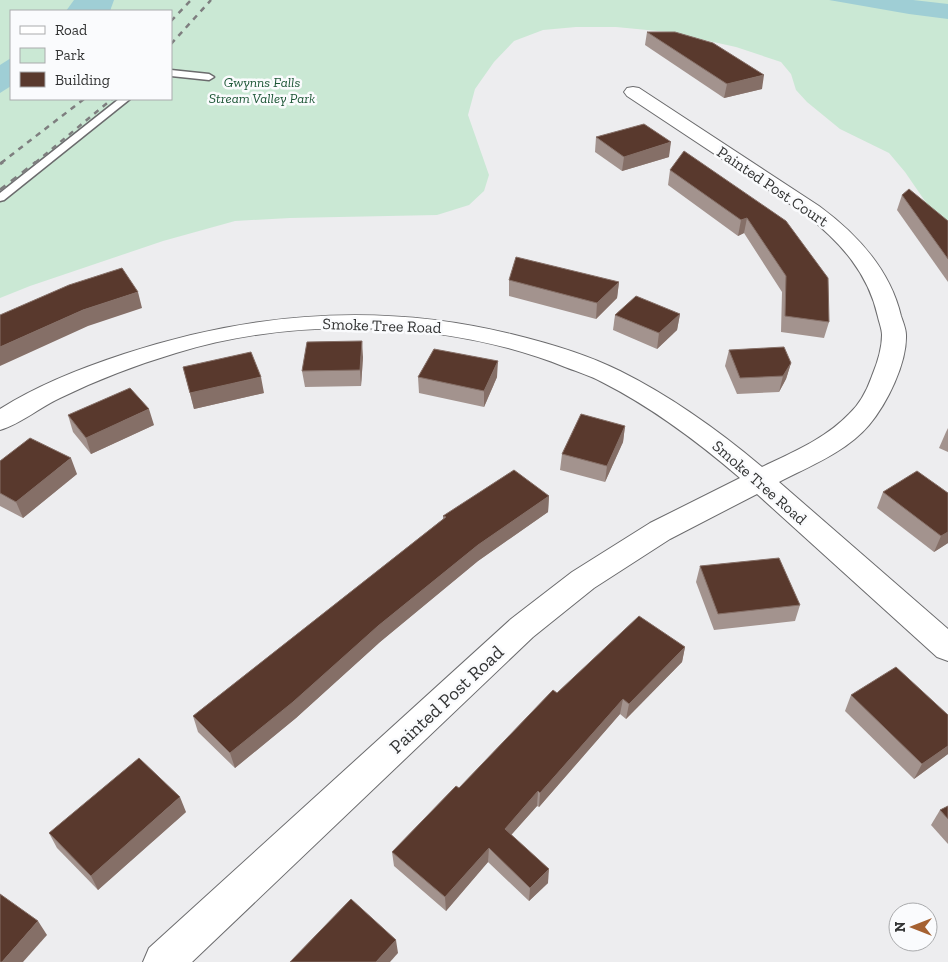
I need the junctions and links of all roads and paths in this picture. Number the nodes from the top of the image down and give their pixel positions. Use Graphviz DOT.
graph roads {
  1 [pos="172,73"];
  2 [pos="209,78"];
  3 [pos="633,92"];
  4 [pos="124,100"];
  5 [pos="0,198"];
  6 [pos="0,420"];
  7 [pos="761,481"];
  8 [pos="948,648"];
  9 [pos="163,962"];
  1 -- 2 [label="lane"];
  3 -- 7 [label="street, Painted Post Court"];
  4 -- 5 [label="lane"];
  6 -- 7 [label="street, Smoke Tree Road"];
  7 -- 8 [label="street, Smoke Tree Road"];
  7 -- 9 [label="street, Painted Post Road"];
}
